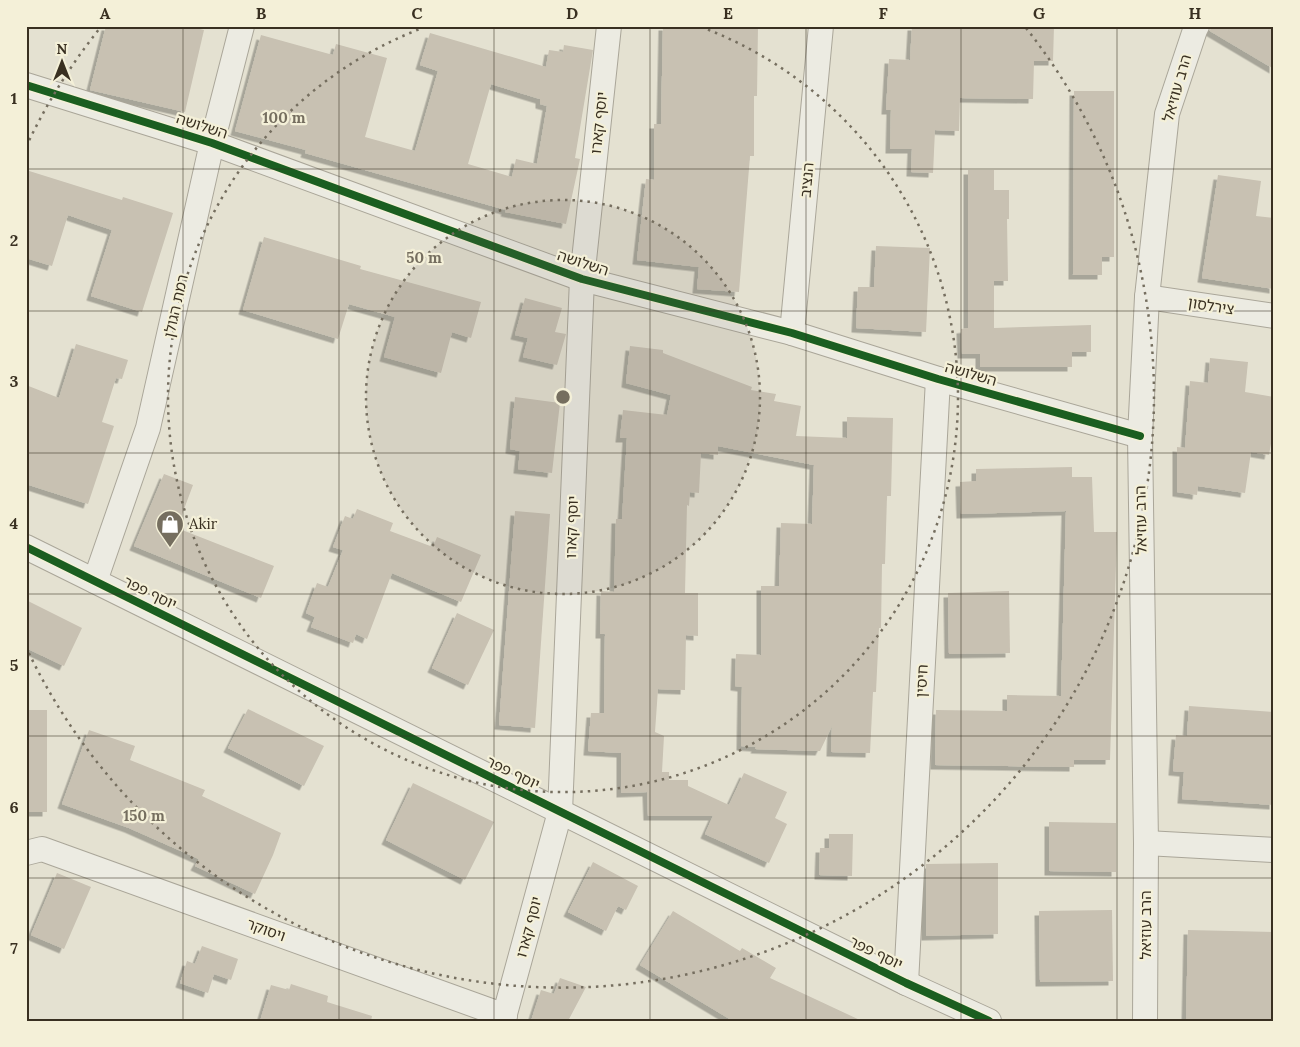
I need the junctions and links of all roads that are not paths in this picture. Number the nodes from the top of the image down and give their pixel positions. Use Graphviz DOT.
graph roads {
  1 [pos="242,26"];
  2 [pos="609,26"];
  3 [pos="821,26"];
  4 [pos="1197,26"];
  5 [pos="26,85"];
  6 [pos="212,143"];
  7 [pos="582,279"];
  8 [pos="1147,297"];
  9 [pos="1274,316"];
  10 [pos="792,333"];
  11 [pos="938,379"];
  12 [pos="1140,436"];
  13 [pos="26,547"];
  14 [pos="95,581"];
  15 [pos="560,812"];
  16 [pos="1146,843"];
  17 [pos="1274,850"];
  18 [pos="26,853"];
  19 [pos="906,983"];
  20 [pos="504,1018"];
  21 [pos="989,1021"];
  22 [pos="1145,1021"];
  1 -- 6 [label="street, רמת הגולן"];
  2 -- 7 [label="street, יוסף קארו"];
  3 -- 10 [label="street, הנציב"];
  4 -- 8 [label="street, הרב עוזיאל"];
  5 -- 6 [label="street, השלושה"];
  6 -- 7 [label="street, השלושה"];
  6 -- 14 [label="street, רמת הגולן"];
  7 -- 10 [label="street, השלושה"];
  7 -- 15 [label="street, יוסף קארו"];
  8 -- 9 [label="street, צירלסון"];
  8 -- 12 [label="street, הרב עוזיאל"];
  10 -- 11 [label="street, השלושה"];
  11 -- 12 [label="street, השלושה"];
  11 -- 19 [label="street, חיסין"];
  12 -- 16 [label="street, הרב עוזיאל"];
  13 -- 14 [label="street, יוסף פפר"];
  14 -- 15 [label="street, יוסף פפר"];
  15 -- 19 [label="street, יוסף פפר"];
  15 -- 20 [label="street, יוסף קארו"];
  16 -- 17 [label="street"];
  16 -- 22 [label="street, הרב עוזיאל"];
  18 -- 20 [label="street, ויסוקר"];
  19 -- 21 [label="street, יוסף פפר"];
}
